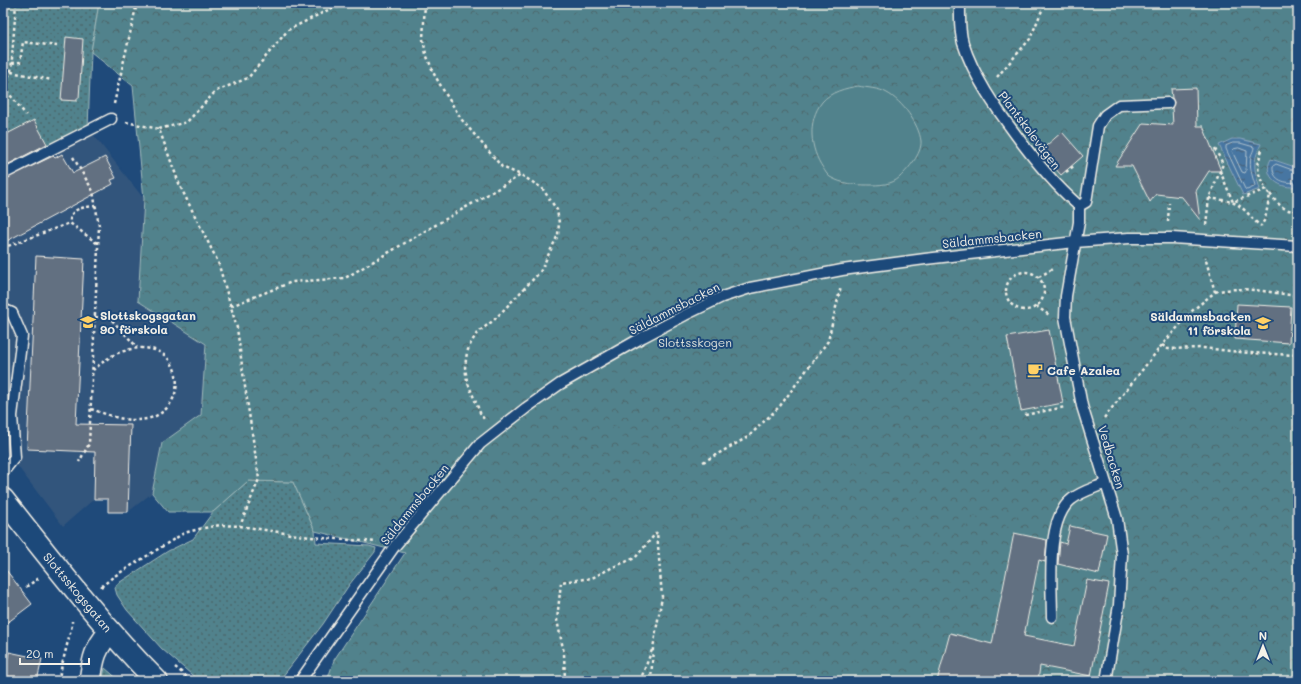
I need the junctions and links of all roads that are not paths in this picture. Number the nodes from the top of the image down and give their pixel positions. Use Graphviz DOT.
graph roads {
  1 [pos="960,3"];
  2 [pos="1168,103"];
  3 [pos="111,119"];
  4 [pos="3,174"];
  5 [pos="1079,206"];
  6 [pos="1075,242"];
  7 [pos="1298,246"];
  8 [pos="3,309"];
  9 [pos="3,472"];
  10 [pos="1106,483"];
  11 [pos="3,499"];
  12 [pos="1052,617"];
  13 [pos="110,631"];
  14 [pos="90,681"];
  15 [pos="157,681"];
  16 [pos="300,681"];
  17 [pos="1106,681"];
  1 -- 5 [label="lane, Plantskolevägen"];
  2 -- 5 [label="lane"];
  3 -- 4 [label="lane"];
  5 -- 6 [label="lane"];
  6 -- 7 [label="lane, Säldammsbacken"];
  6 -- 10 [label="lane, Vedbacken"];
  6 -- 16 [label="lane, Säldammsbacken"];
  8 -- 9 [label="lane"];
  10 -- 12 [label="lane"];
  10 -- 17 [label="lane, Vedbacken"];
  11 -- 13 [label="street, Slottsskogsgatan"];
  13 -- 14 [label="street"];
  13 -- 15 [label="street, Slottsskogsgatan"];
}
